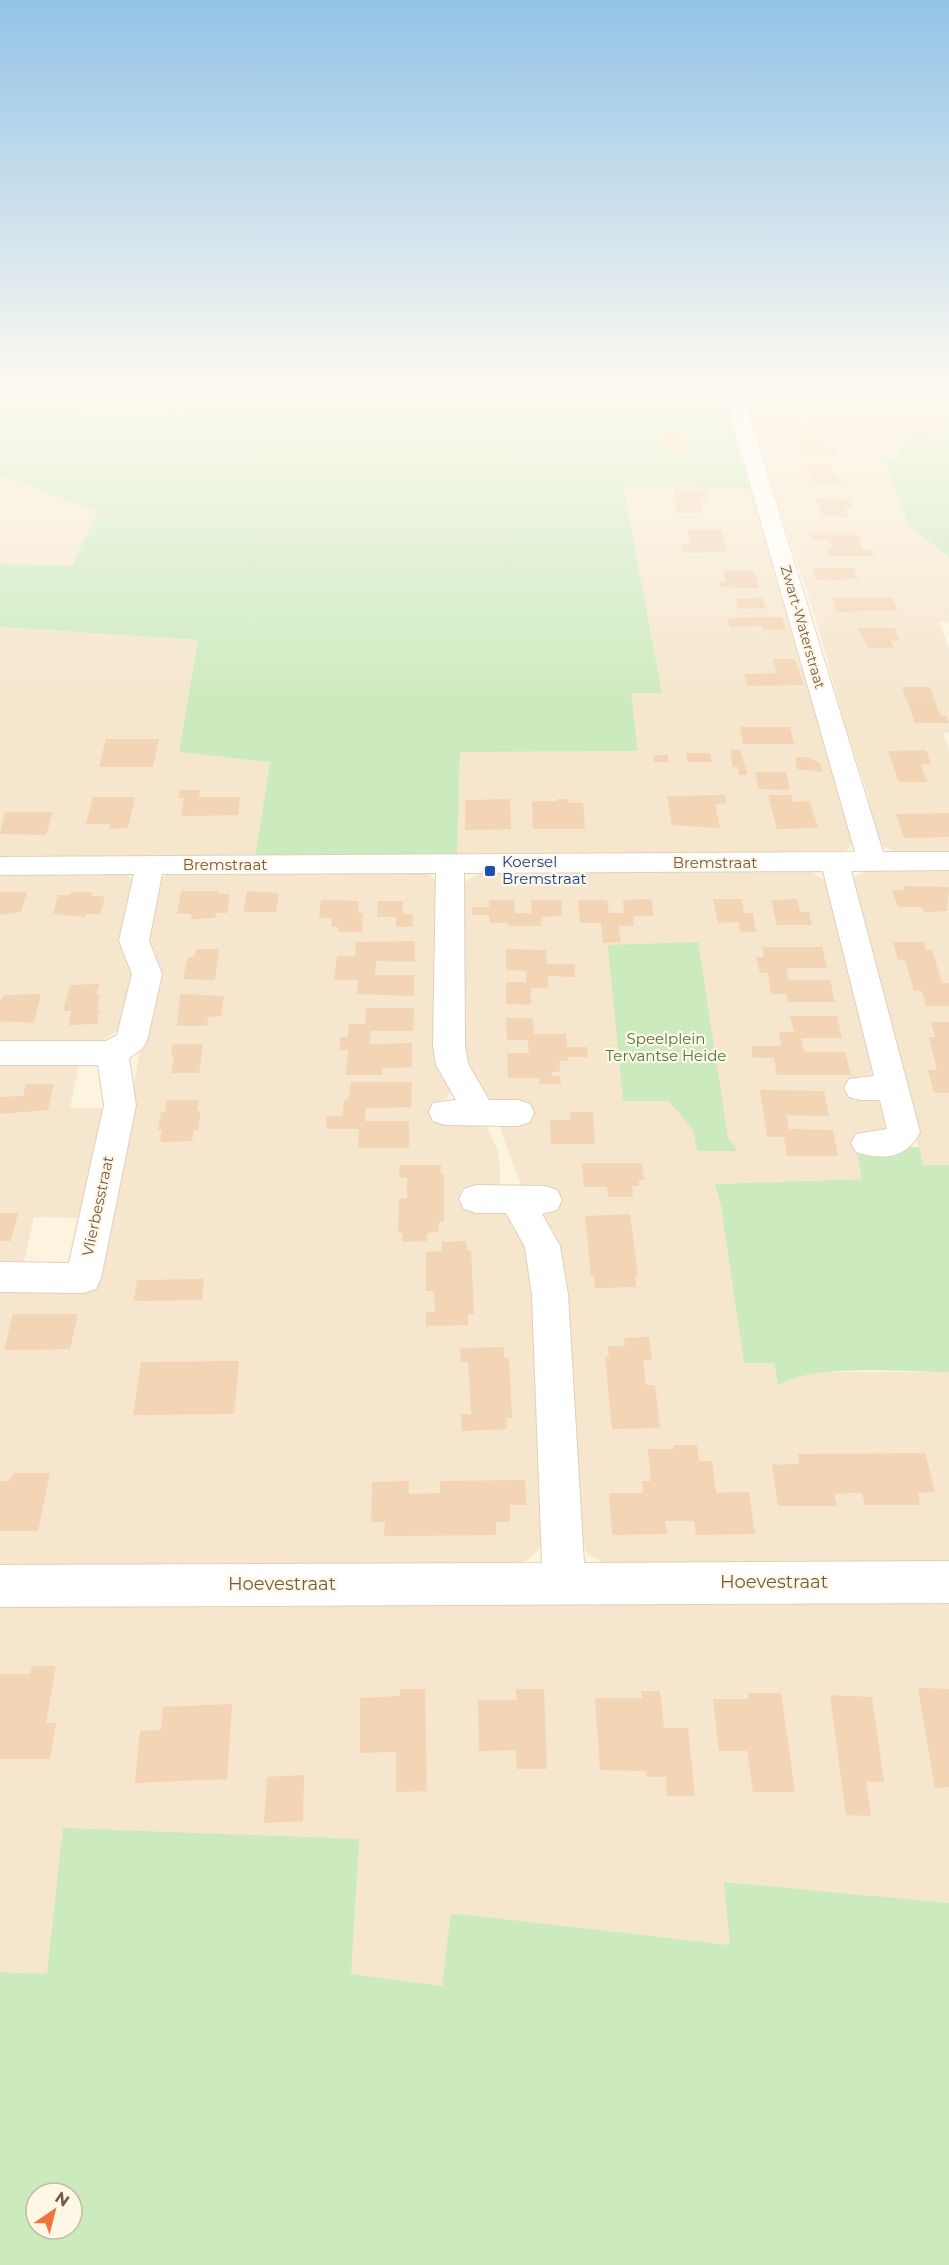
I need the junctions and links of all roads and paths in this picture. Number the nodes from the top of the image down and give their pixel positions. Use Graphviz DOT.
graph roads {
  1 [pos="764,498"];
  2 [pos="949,861"];
  3 [pos="835,862"];
  4 [pos="872,862"];
  5 [pos="450,864"];
  6 [pos="150,865"];
  7 [pos="0,866"];
  8 [pos="0,1053"];
  9 [pos="112,1053"];
  10 [pos="860,1088"];
  11 [pos="894,1088"];
  12 [pos="445,1112"];
  13 [pos="479,1112"];
  14 [pos="518,1113"];
  15 [pos="868,1143"];
  16 [pos="476,1199"];
  17 [pos="0,1277"];
  18 [pos="949,1582"];
  19 [pos="564,1583"];
  20 [pos="0,1586"];
  1 -- 4 [label="street, Zwart-Waterstraat"];
  2 -- 4 [label="street, Bremstraat"];
  3 -- 4 [label="street, Bremstraat"];
  3 -- 5 [label="street, Bremstraat"];
  3 -- 11 [label="street"];
  5 -- 6 [label="street, Bremstraat"];
  5 -- 13 [label="street"];
  6 -- 7 [label="street, Bremstraat"];
  6 -- 9 [label="street"];
  8 -- 9 [label="street"];
  9 -- 17 [label="street, Vlierbesstraat"];
  10 -- 11 [label="street"];
  11 -- 15 [label="street"];
  12 -- 13 [label="street"];
  13 -- 14 [label="street"];
  16 -- 19 [label="street"];
  18 -- 19 [label="street, Hoevestraat"];
  19 -- 20 [label="street, Hoevestraat"];
}
